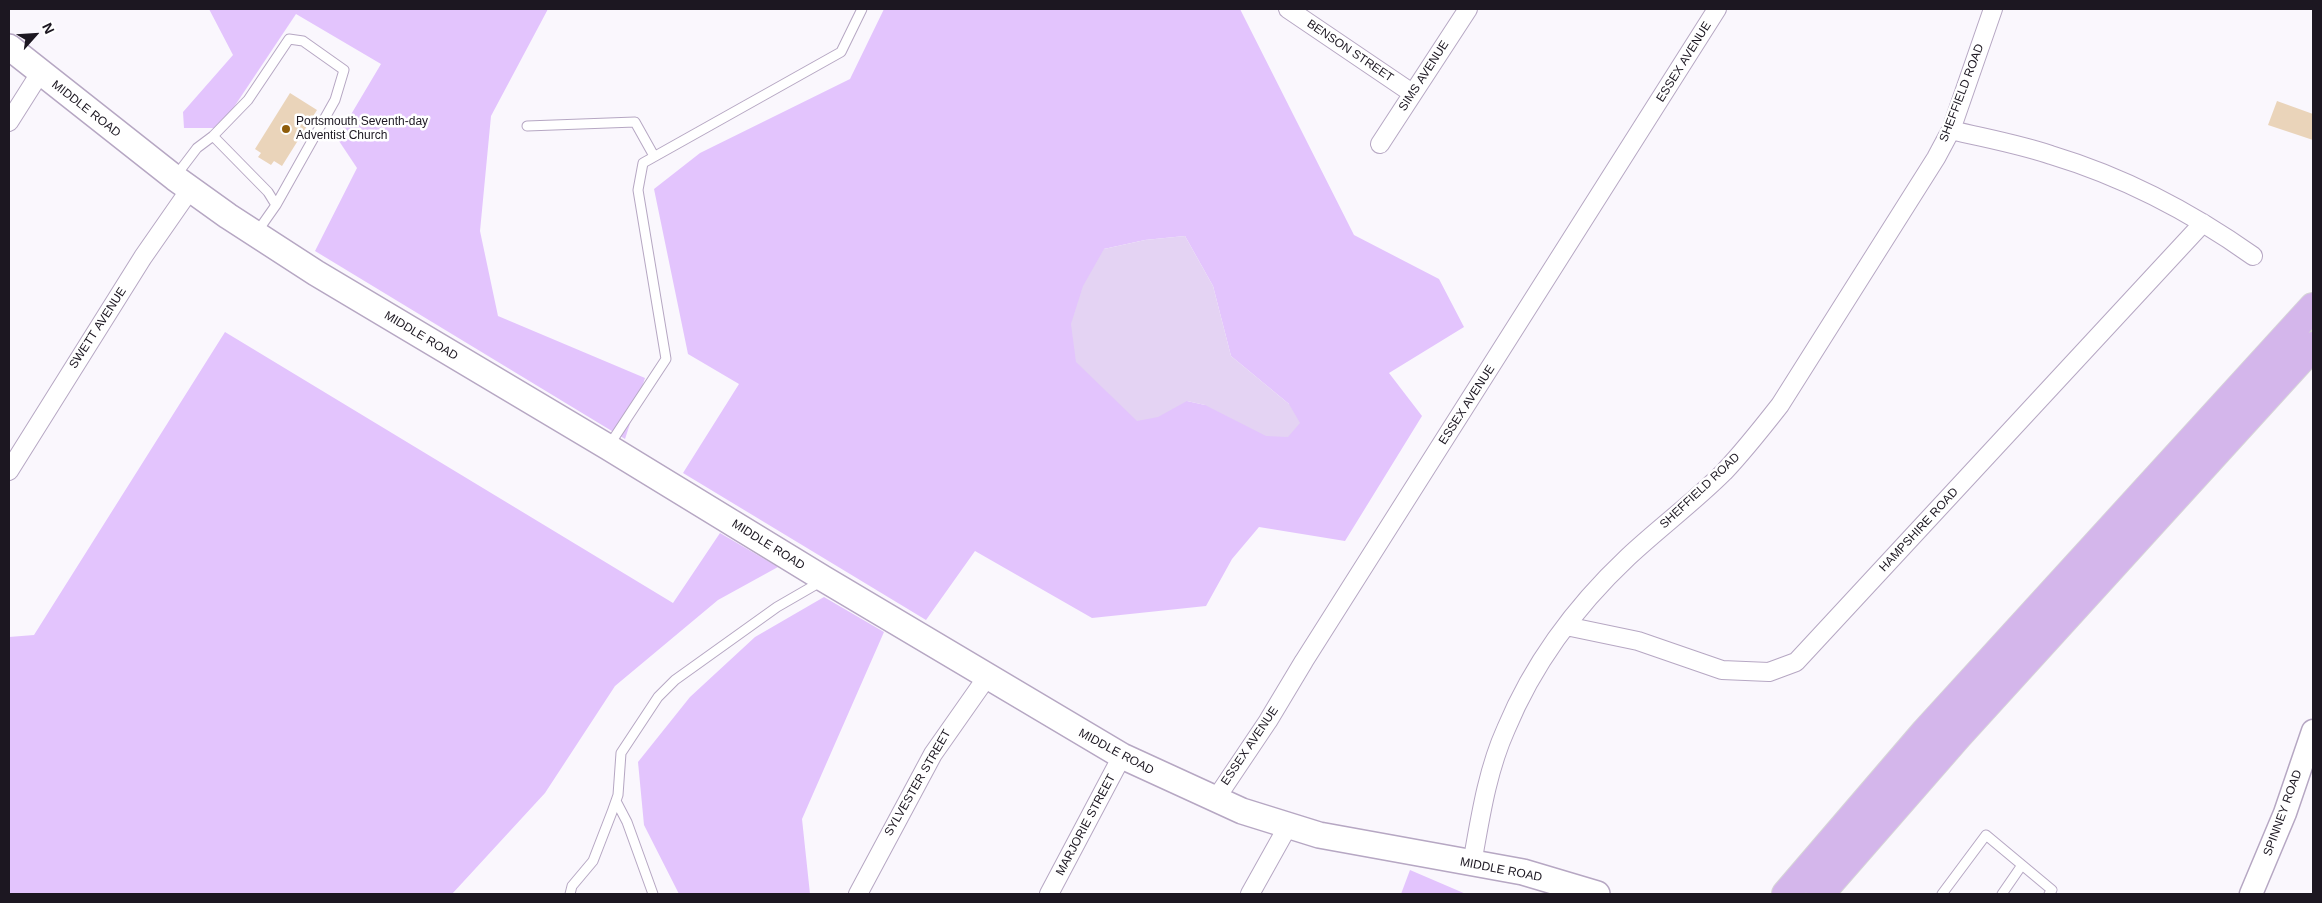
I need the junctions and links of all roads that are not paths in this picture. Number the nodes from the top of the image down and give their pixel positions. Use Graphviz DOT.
graph roads {
  1 [pos="862,9"];
  2 [pos="1288,9"];
  3 [pos="1468,9"];
  4 [pos="1718,9"];
  5 [pos="1993,9"];
  6 [pos="9,48"];
  7 [pos="40,73"];
  8 [pos="1412,93"];
  9 [pos="9,122"];
  10 [pos="528,126"];
  11 [pos="1951,130"];
  12 [pos="213,136"];
  13 [pos="1380,144"];
  14 [pos="654,156"];
  15 [pos="183,183"];
  16 [pos="276,204"];
  17 [pos="2203,223"];
  18 [pos="256,234"];
  19 [pos="2252,256"];
  20 [pos="2313,307"];
  21 [pos="2313,346"];
  22 [pos="608,447"];
  23 [pos="9,471"];
  24 [pos="824,579"];
  25 [pos="1566,626"];
  26 [pos="987,677"];
  27 [pos="2313,731"];
  28 [pos="1122,756"];
  29 [pos="1215,800"];
  30 [pos="616,801"];
  31 [pos="1288,826"];
  32 [pos="1472,864"];
  33 [pos="2022,865"];
  34 [pos="570,894"];
  35 [pos="653,894"];
  36 [pos="858,894"];
  37 [pos="1049,894"];
  38 [pos="1250,894"];
  39 [pos="1597,894"];
  40 [pos="1786,894"];
  41 [pos="1820,894"];
  42 [pos="1942,894"];
  43 [pos="2002,894"];
  44 [pos="2049,894"];
  45 [pos="2251,894"];
  1 -- 14 [label="lane"];
  2 -- 8 [label="street, BENSON STREET"];
  3 -- 8 [label="street, SIMS AVENUE"];
  4 -- 29 [label="street, ESSEX AVENUE"];
  5 -- 11 [label="street, SHEFFIELD ROAD"];
  6 -- 7 [label="main road, MIDDLE ROAD"];
  7 -- 9 [label="street"];
  7 -- 15 [label="main road, MIDDLE ROAD"];
  8 -- 13 [label="street, SIMS AVENUE"];
  10 -- 14 [label="lane"];
  11 -- 17 [label="street"];
  11 -- 25 [label="street, SHEFFIELD ROAD"];
  12 -- 15 [label="lane"];
  12 -- 16 [label="lane"];
  12 -- 16 [label="lane"];
  14 -- 22 [label="lane"];
  15 -- 18 [label="main road, MIDDLE ROAD"];
  15 -- 23 [label="street, SWETT AVENUE"];
  16 -- 18 [label="lane"];
  17 -- 19 [label="street"];
  17 -- 25 [label="street, HAMPSHIRE ROAD"];
  18 -- 22 [label="main road, MIDDLE ROAD"];
  20 -- 40 [label="main road"];
  21 -- 41 [label="main road"];
  22 -- 24 [label="main road, MIDDLE ROAD"];
  24 -- 26 [label="main road, MIDDLE ROAD"];
  24 -- 30 [label="lane"];
  25 -- 32 [label="street, SHEFFIELD ROAD"];
  26 -- 28 [label="main road, MIDDLE ROAD"];
  26 -- 36 [label="street, SYLVESTER STREET"];
  27 -- 45 [label="street, SPINNEY ROAD"];
  28 -- 29 [label="main road, MIDDLE ROAD"];
  28 -- 37 [label="street, MARJORIE STREET"];
  29 -- 31 [label="main road, MIDDLE ROAD"];
  30 -- 34 [label="lane"];
  30 -- 35 [label="lane"];
  31 -- 32 [label="main road, MIDDLE ROAD"];
  31 -- 38 [label="street"];
  32 -- 39 [label="main road, MIDDLE ROAD"];
  33 -- 42 [label="lane"];
  33 -- 43 [label="lane"];
  33 -- 44 [label="lane"];
}
